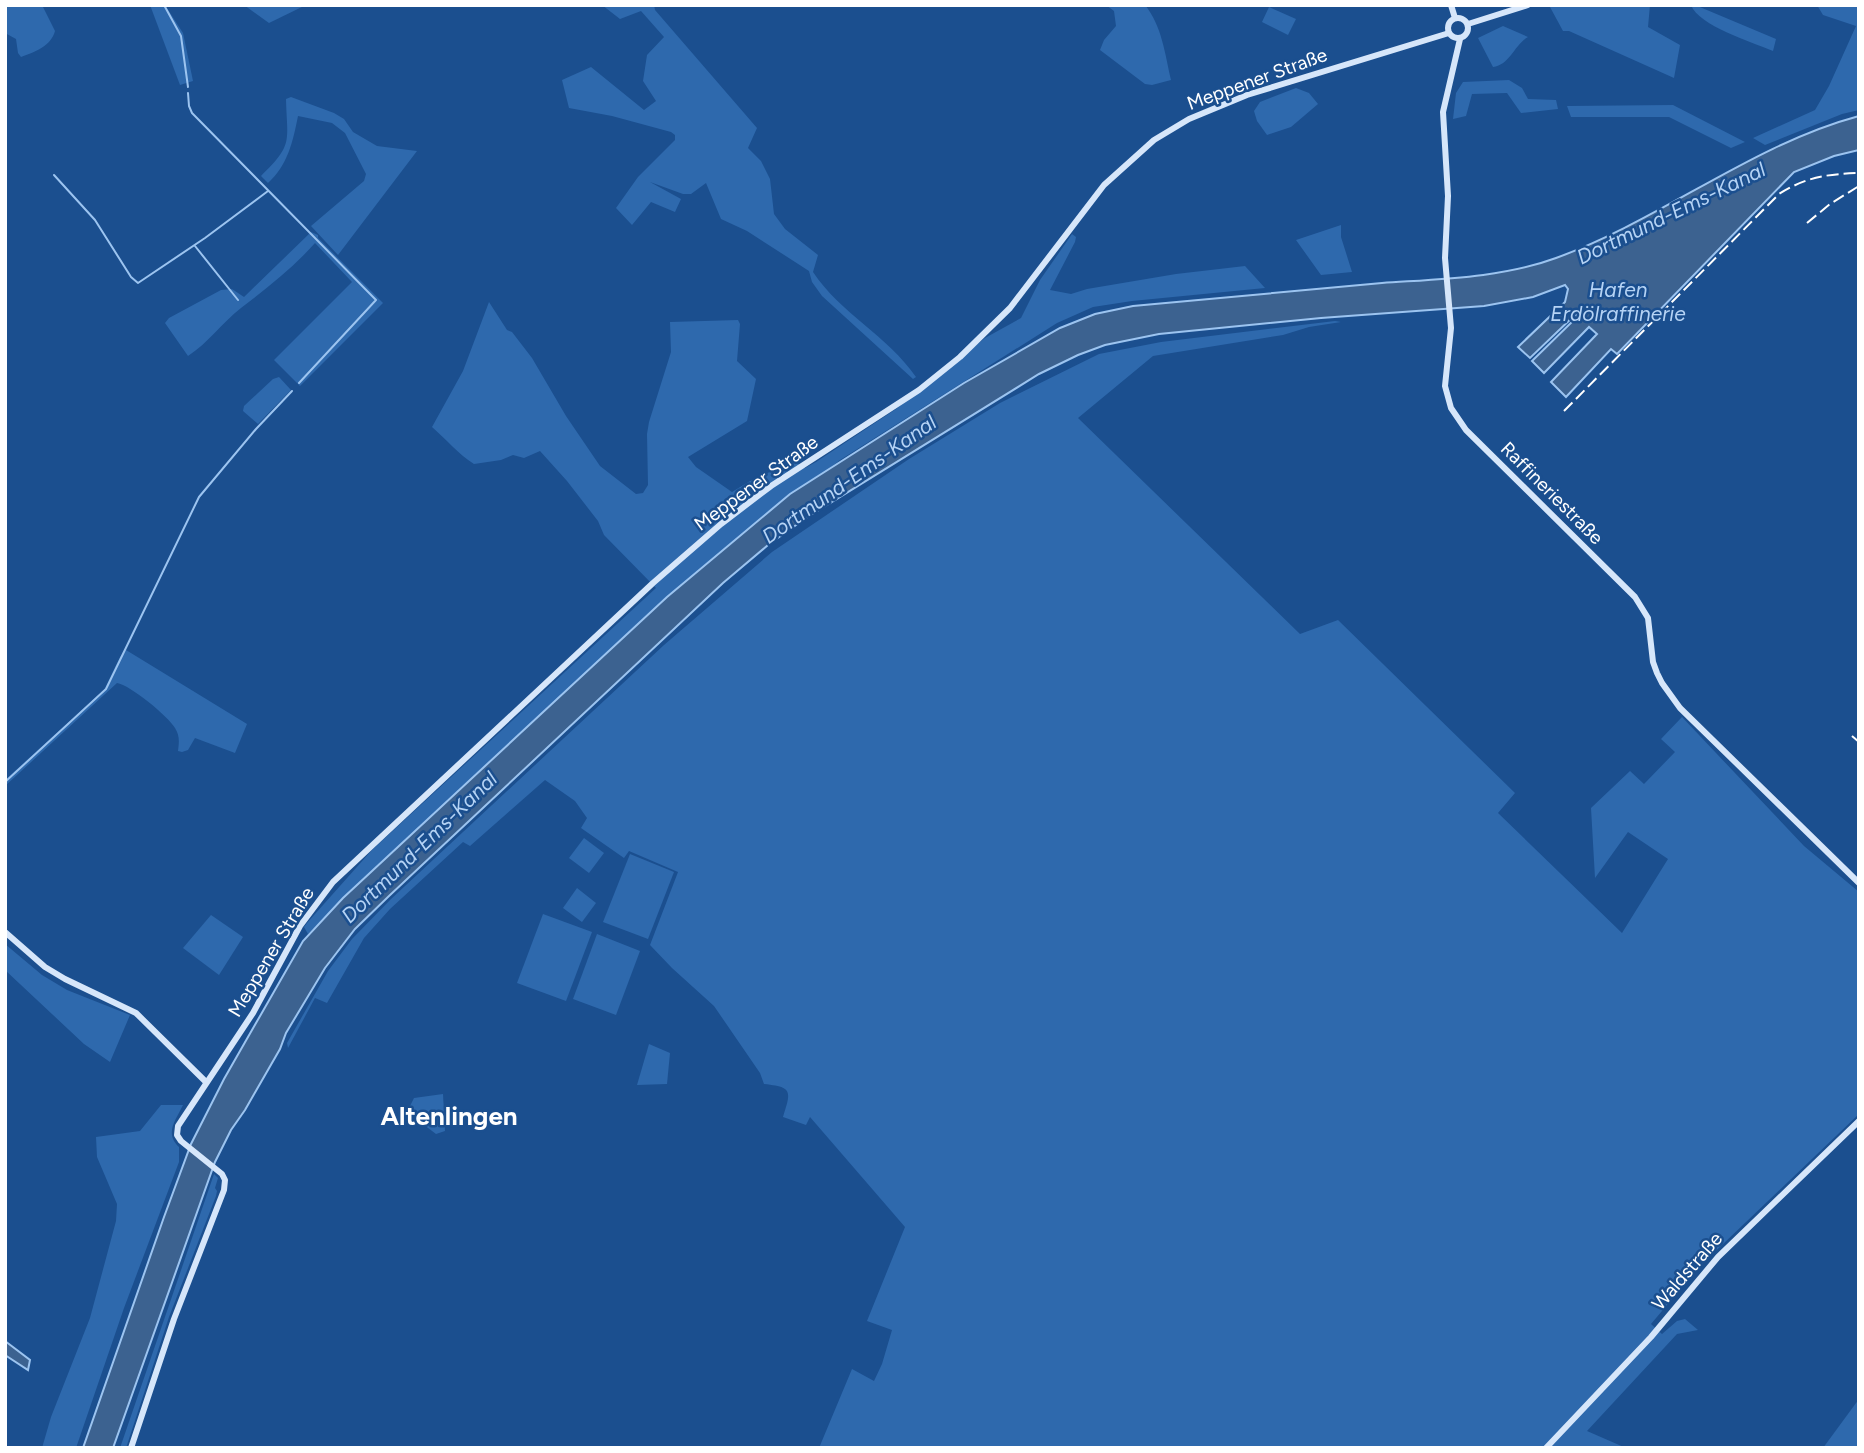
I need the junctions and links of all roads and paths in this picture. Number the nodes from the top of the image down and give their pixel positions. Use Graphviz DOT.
graph roads {
  1 [pos="1451,5"];
  2 [pos="1528,5"];
  3 [pos="1455,18"];
  4 [pos="1468,24"];
  5 [pos="1449,33"];
  6 [pos="1460,39"];
  7 [pos="1859,883"];
  8 [pos="5,932"];
  9 [pos="206,1082"];
  10 [pos="1859,1121"];
  11 [pos="131,1448"];
  12 [pos="1546,1448"];
  1 -- 3 [label="main road"];
  2 -- 4 [label="main road"];
  3 -- 4 [label="main road"];
  3 -- 5 [label="main road"];
  4 -- 6 [label="main road"];
  5 -- 6 [label="main road"];
  5 -- 9 [label="main road, Meppener Straße"];
  6 -- 7 [label="main road, Raffineriestraße"];
  8 -- 9 [label="main road"];
  9 -- 11 [label="main road, Meppener Straße"];
  10 -- 12 [label="main road, Waldstraße"];
}
